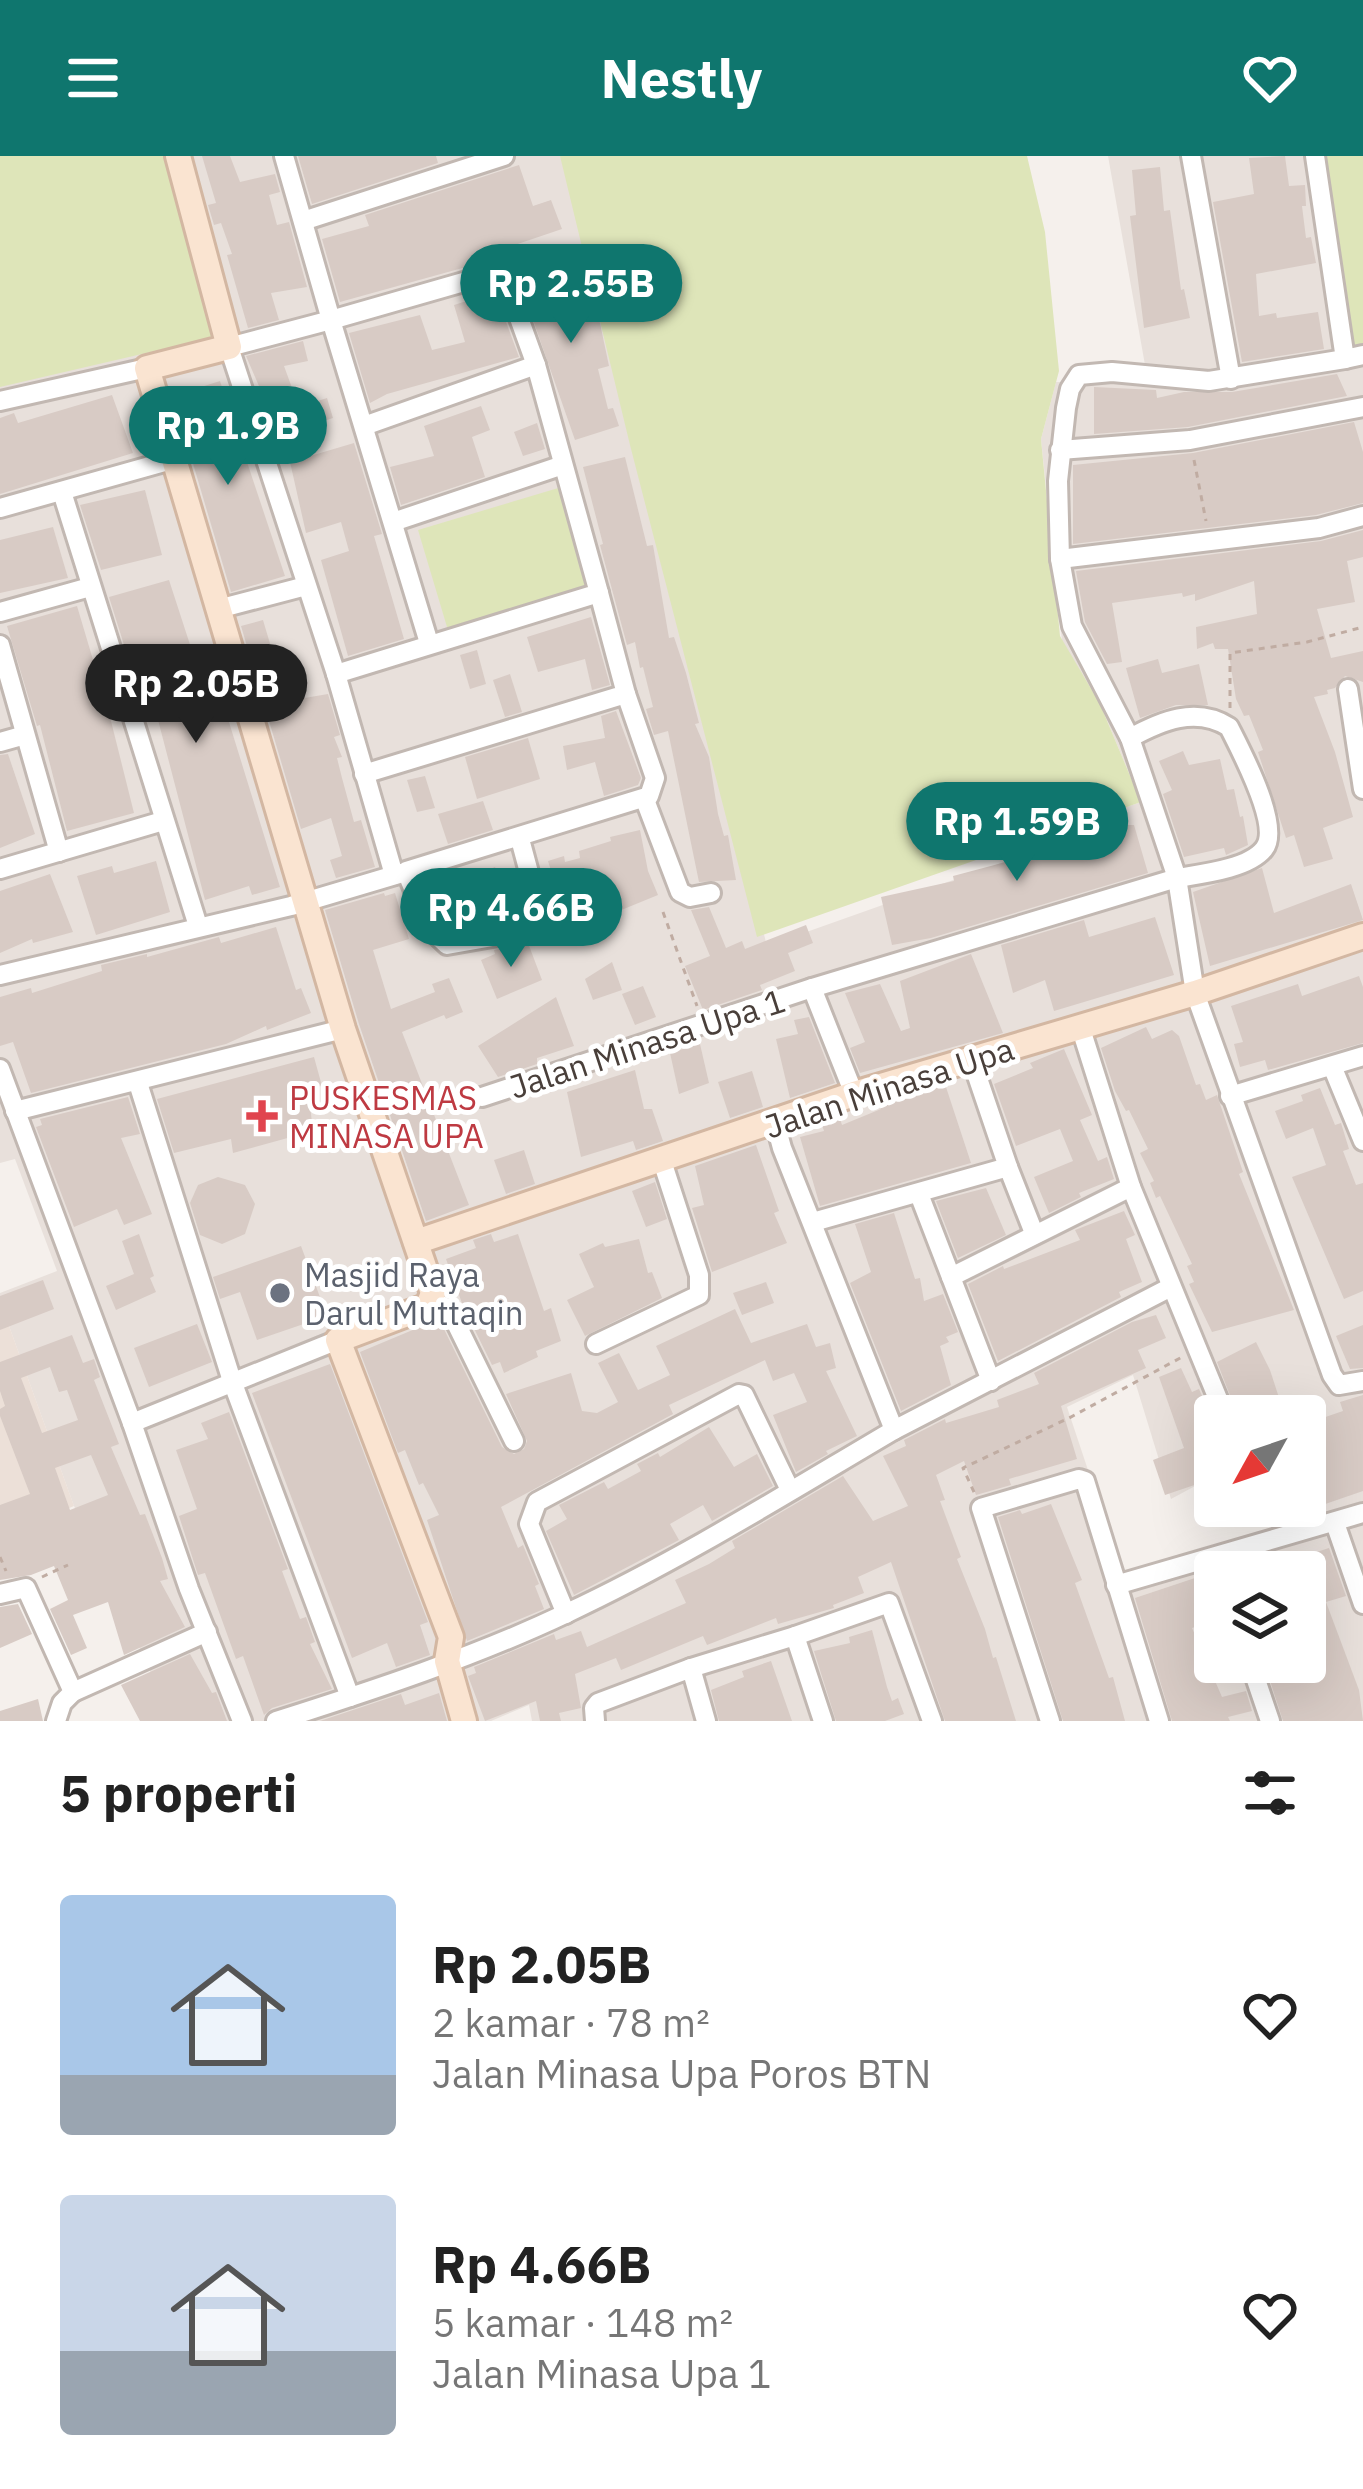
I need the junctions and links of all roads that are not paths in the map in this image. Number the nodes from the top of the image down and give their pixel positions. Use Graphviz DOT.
graph roads {
  1 [pos="178,156"];
  2 [pos="284,156"];
  3 [pos="505,156"];
  4 [pos="1191,156"];
  5 [pos="1316,156"];
  6 [pos="303,221"];
  7 [pos="331,320"];
  8 [pos="230,347"];
  9 [pos="1354,357"];
  10 [pos="536,364"];
  11 [pos="148,368"];
  12 [pos="1231,379"];
  13 [pos="0,401"];
  14 [pos="1363,406"];
  15 [pos="364,426"];
  16 [pos="1060,450"];
  17 [pos="175,458"];
  18 [pos="562,465"];
  19 [pos="62,492"];
  20 [pos="0,508"];
  21 [pos="1363,516"];
  22 [pos="393,522"];
  23 [pos="1060,559"];
  24 [pos="306,586"];
  25 [pos="89,587"];
  26 [pos="599,593"];
  27 [pos="218,609"];
  28 [pos="0,612"];
  29 [pos="429,643"];
  30 [pos="0,645"];
  31 [pos="336,674"];
  32 [pos="1348,689"];
  33 [pos="626,694"];
  34 [pos="25,735"];
  35 [pos="1130,738"];
  36 [pos="0,742"];
  37 [pos="364,774"];
  38 [pos="1363,789"];
  39 [pos="645,800"];
  40 [pos="163,821"];
  41 [pos="520,839"];
  42 [pos="59,852"];
  43 [pos="0,869"];
  44 [pos="400,873"];
  45 [pos="1177,878"];
  46 [pos="711,893"];
  47 [pos="305,902"];
  48 [pos="198,926"];
  49 [pos="1363,936"];
  50 [pos="0,975"];
  51 [pos="812,988"];
  52 [pos="1195,994"];
  53 [pos="1081,1028"];
  54 [pos="343,1029"];
  55 [pos="1363,1056"];
  56 [pos="971,1058"];
  57 [pos="1332,1066"];
  58 [pos="0,1069"];
  59 [pos="138,1083"];
  60 [pos="854,1094"];
  61 [pos="1230,1096"];
  62 [pos="482,1097"];
  63 [pos="15,1111"];
  64 [pos="775,1122"];
  65 [pos="1363,1141"];
  66 [pos="662,1161"];
  67 [pos="1007,1168"];
  68 [pos="1131,1187"];
  69 [pos="919,1193"];
  70 [pos="813,1222"];
  71 [pos="1034,1233"];
  72 [pos="416,1242"];
  73 [pos="951,1276"];
  74 [pos="1172,1287"];
  75 [pos="433,1301"];
  76 [pos="338,1340"];
  77 [pos="596,1344"];
  78 [pos="232,1381"];
  79 [pos="991,1381"];
  80 [pos="1363,1381"];
  81 [pos="1217,1395"];
  82 [pos="132,1423"];
  83 [pos="894,1430"];
  84 [pos="514,1441"];
  85 [pos="790,1490"];
  86 [pos="1363,1513"];
  87 [pos="1335,1522"];
  88 [pos="1254,1551"];
  89 [pos="1194,1569"];
  90 [pos="1116,1585"];
  91 [pos="0,1594"];
  92 [pos="1363,1604"];
  93 [pos="566,1614"];
  94 [pos="207,1632"];
  95 [pos="795,1636"];
  96 [pos="447,1661"];
  97 [pos="691,1668"];
  98 [pos="1257,1683"];
  99 [pos="73,1692"];
  100 [pos="350,1697"];
  101 [pos="56,1721"];
  102 [pos="242,1721"];
  103 [pos="276,1721"];
  104 [pos="464,1721"];
  105 [pos="595,1721"];
  106 [pos="706,1721"];
  107 [pos="823,1721"];
  108 [pos="932,1721"];
  109 [pos="1051,1721"];
  110 [pos="1160,1721"];
  111 [pos="1270,1721"];
  1 -- 8 [label="street"];
  2 -- 6 [label="street"];
  3 -- 6 [label="street"];
  4 -- 12 [label="street"];
  5 -- 9 [label="street"];
  6 -- 7 [label="street"];
  7 -- 8 [label="street"];
  7 -- 10 [label="street"];
  7 -- 15 [label="street"];
  8 -- 11 [label="street"];
  8 -- 24 [label="street"];
  9 -- 12 [label="street"];
  10 -- 15 [label="street"];
  10 -- 18 [label="street"];
  11 -- 13 [label="street"];
  11 -- 17 [label="street"];
  12 -- 16 [label="street"];
  14 -- 16 [label="street"];
  15 -- 22 [label="street"];
  16 -- 23 [label="street"];
  17 -- 19 [label="street"];
  17 -- 27 [label="street"];
  18 -- 22 [label="street"];
  18 -- 26 [label="street"];
  19 -- 20 [label="street"];
  19 -- 25 [label="street"];
  21 -- 23 [label="street"];
  22 -- 29 [label="street"];
  23 -- 35 [label="street"];
  24 -- 27 [label="street"];
  24 -- 31 [label="street"];
  25 -- 28 [label="street"];
  25 -- 40 [label="street"];
  26 -- 29 [label="street"];
  26 -- 33 [label="street"];
  27 -- 47 [label="street"];
  29 -- 31 [label="street"];
  30 -- 34 [label="street"];
  31 -- 37 [label="street"];
  32 -- 38 [label="street"];
  33 -- 37 [label="street"];
  33 -- 39 [label="street"];
  34 -- 36 [label="street"];
  34 -- 42 [label="street"];
  35 -- 45 [label="street"];
  35 -- 45 [label="street, Jalan Minasa Upa 1"];
  37 -- 44 [label="street"];
  39 -- 41 [label="street"];
  39 -- 46 [label="street"];
  40 -- 42 [label="street"];
  40 -- 48 [label="street"];
  41 -- 44 [label="street"];
  41 -- 44 [label="street"];
  42 -- 43 [label="street"];
  44 -- 47 [label="street"];
  45 -- 51 [label="street, Jalan Minasa Upa 1"];
  45 -- 52 [label="street"];
  47 -- 48 [label="street"];
  47 -- 54 [label="street"];
  48 -- 50 [label="street"];
  49 -- 52 [label="street, Jalan Minasa Upa"];
  51 -- 60 [label="street"];
  51 -- 62 [label="street, Jalan Minasa Upa 1"];
  52 -- 53 [label="street, Jalan Minasa Upa"];
  52 -- 61 [label="street"];
  53 -- 56 [label="street, Jalan Minasa Upa"];
  53 -- 68 [label="street"];
  54 -- 59 [label="street"];
  54 -- 72 [label="street"];
  55 -- 57 [label="street"];
  56 -- 60 [label="street, Jalan Minasa Upa"];
  56 -- 67 [label="street"];
  57 -- 61 [label="street"];
  57 -- 65 [label="street"];
  58 -- 63 [label="street"];
  59 -- 63 [label="street"];
  59 -- 78 [label="street"];
  60 -- 64 [label="street, Jalan Minasa Upa"];
  61 -- 80 [label="street"];
  63 -- 82 [label="street"];
  64 -- 66 [label="street, Jalan Minasa Upa"];
  64 -- 70 [label="street"];
  66 -- 72 [label="street, Jalan Minasa Upa"];
  66 -- 77 [label="street"];
  67 -- 69 [label="street"];
  67 -- 71 [label="street"];
  68 -- 71 [label="street"];
  68 -- 74 [label="street"];
  69 -- 70 [label="street"];
  69 -- 73 [label="street"];
  70 -- 83 [label="street"];
  71 -- 73 [label="street"];
  72 -- 75 [label="street"];
  73 -- 79 [label="street"];
  74 -- 79 [label="street"];
  74 -- 81 [label="street"];
  75 -- 76 [label="street"];
  75 -- 84 [label="street"];
  76 -- 78 [label="street"];
  76 -- 96 [label="street"];
  78 -- 82 [label="street"];
  78 -- 100 [label="street"];
  79 -- 83 [label="street"];
  82 -- 94 [label="street"];
  83 -- 85 [label="street"];
  85 -- 93 [label="street"];
  85 -- 93 [label="street"];
  86 -- 87 [label="street"];
  87 -- 88 [label="street"];
  87 -- 92 [label="street"];
  89 -- 90 [label="street"];
  90 -- 109 [label="street"];
  90 -- 110 [label="street"];
  91 -- 99 [label="street"];
  93 -- 96 [label="street"];
  94 -- 99 [label="street"];
  94 -- 102 [label="street"];
  95 -- 97 [label="street"];
  95 -- 107 [label="street"];
  95 -- 108 [label="street"];
  96 -- 100 [label="street"];
  96 -- 104 [label="street"];
  97 -- 105 [label="street"];
  97 -- 106 [label="street"];
  98 -- 111 [label="street"];
  99 -- 101 [label="street"];
  100 -- 103 [label="street"];
}
